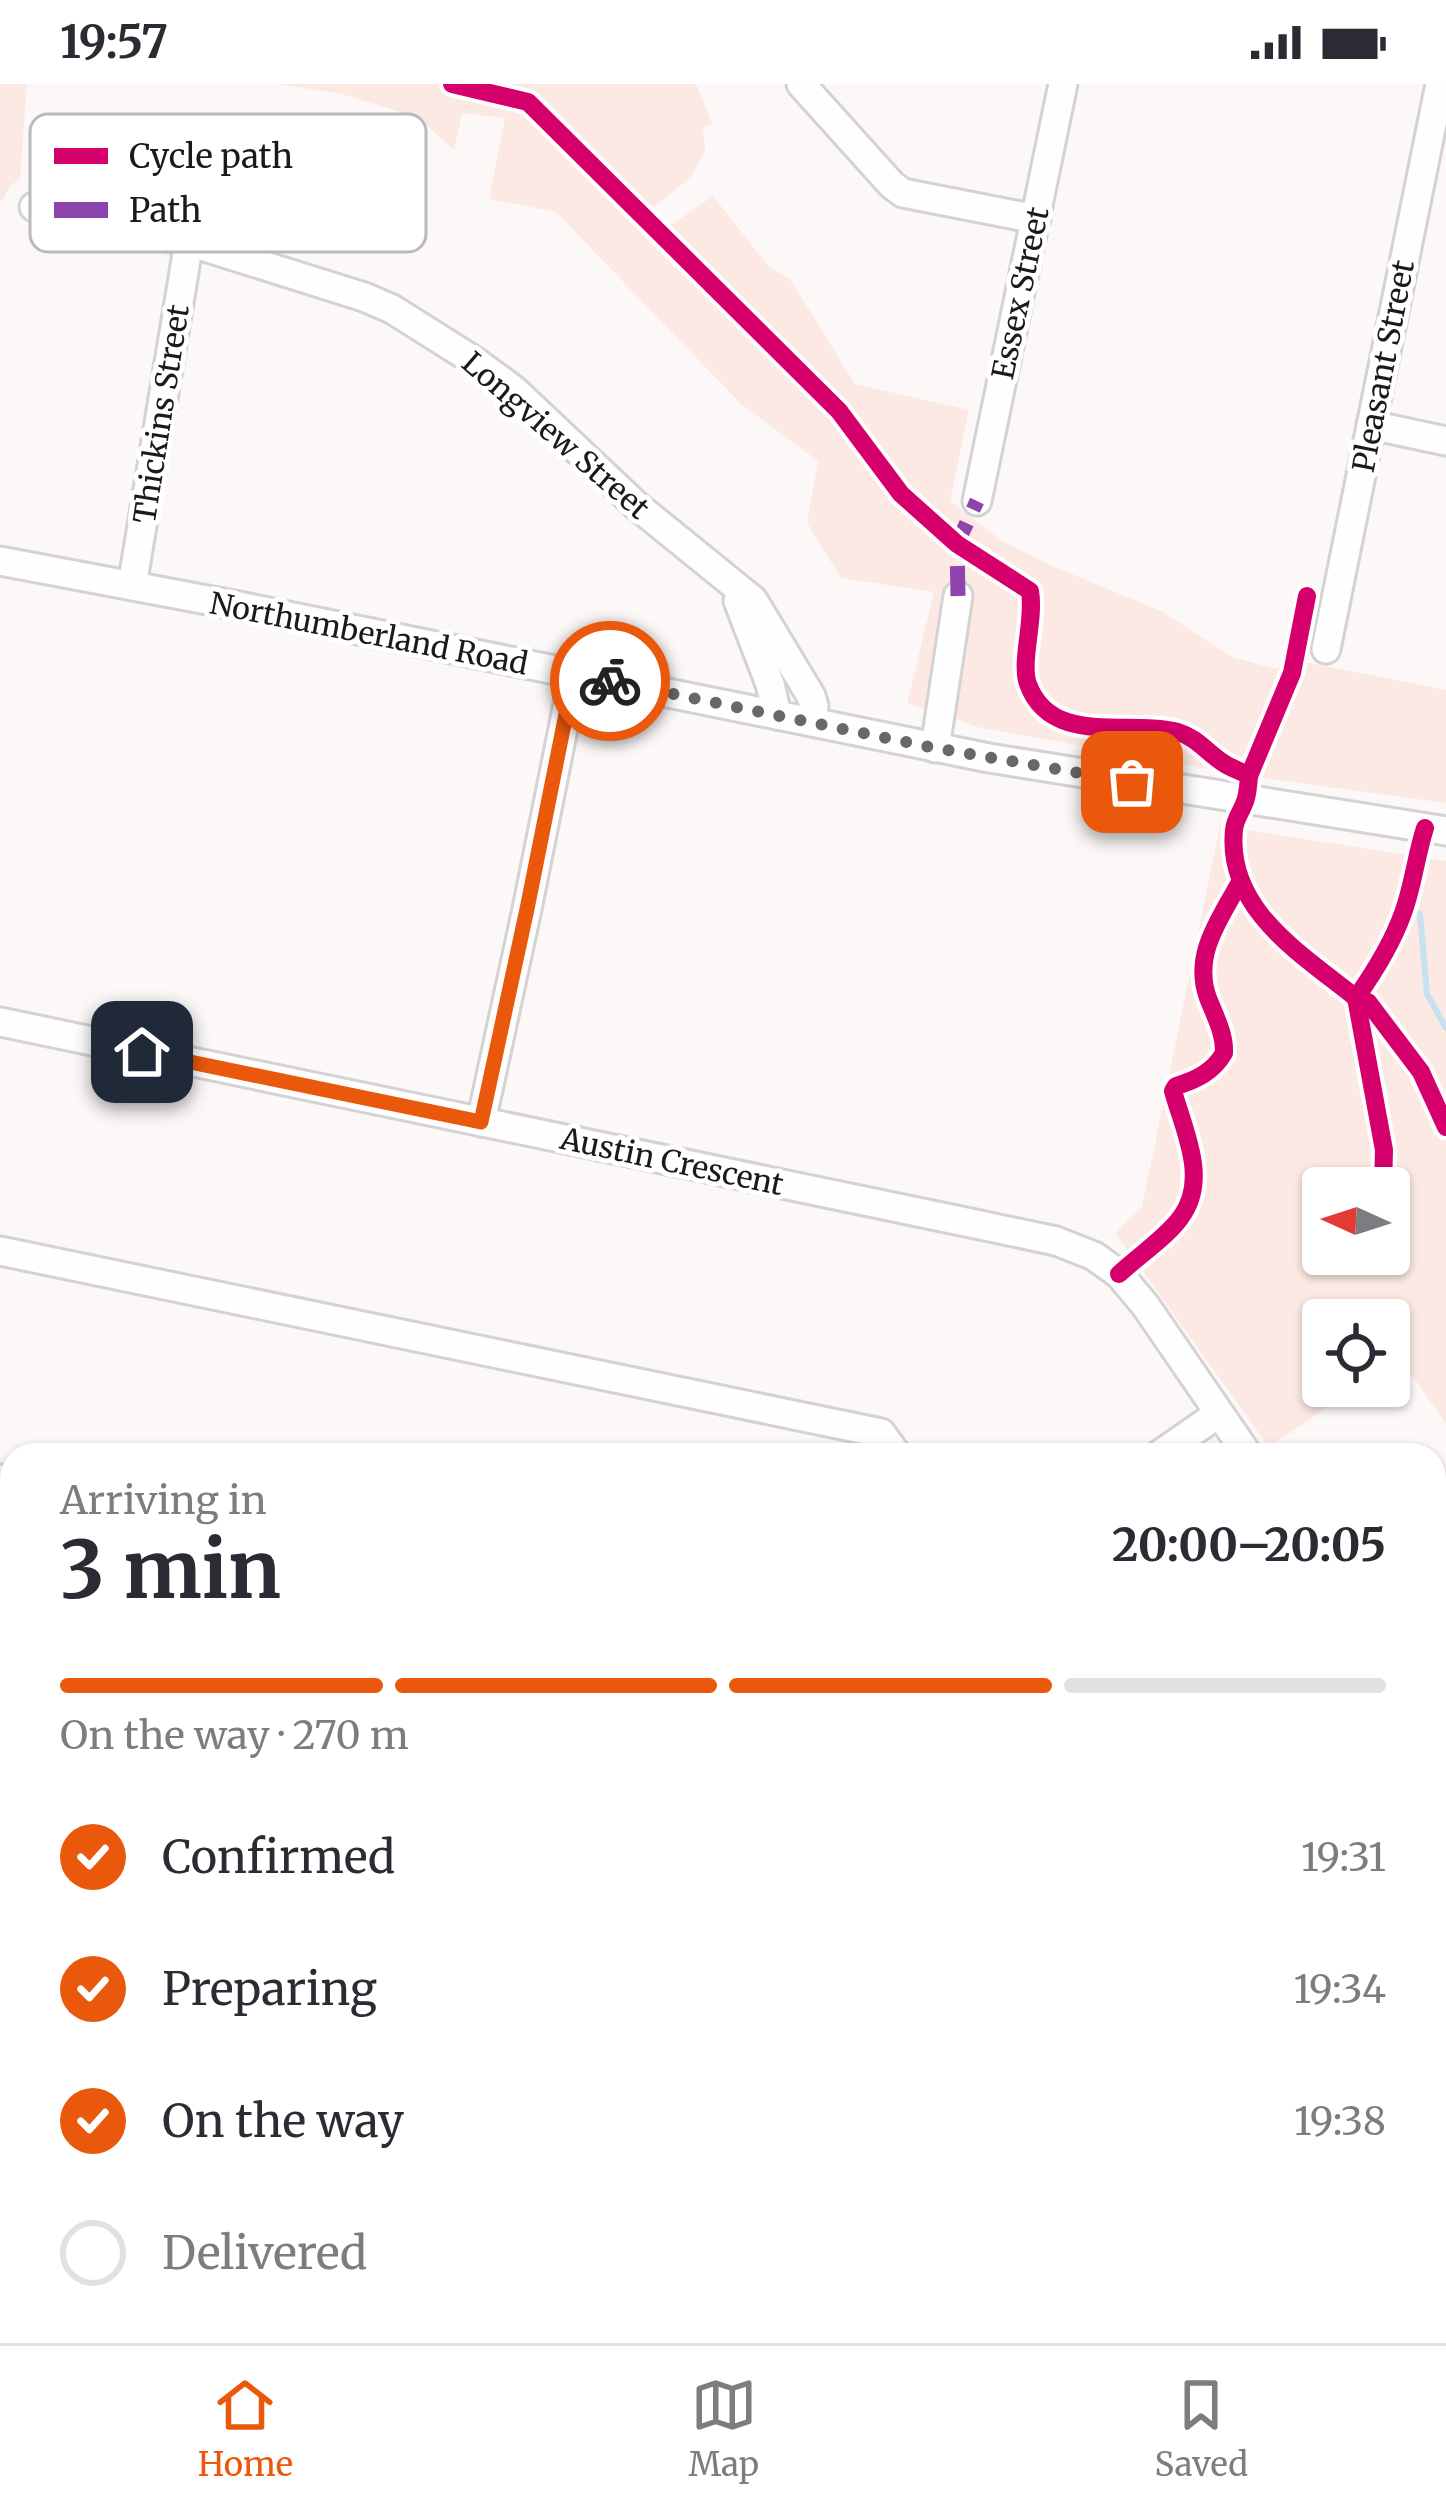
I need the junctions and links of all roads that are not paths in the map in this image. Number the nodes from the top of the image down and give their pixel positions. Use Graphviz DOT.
graph roads {
  1 [pos="801,84"];
  2 [pos="1063,84"];
  3 [pos="1440,84"];
  4 [pos="1036,219"];
  5 [pos="187,252"];
  6 [pos="221,252"];
  7 [pos="1371,425"];
  8 [pos="1446,441"];
  9 [pos="976,501"];
  10 [pos="0,561"];
  11 [pos="724,577"];
  12 [pos="131,586"];
  13 [pos="958,596"];
  14 [pos="1325,649"];
  15 [pos="574,674"];
  16 [pos="777,716"];
  17 [pos="812,722"];
  18 [pos="935,748"];
  19 [pos="1446,831"];
  20 [pos="0,1022"];
  21 [pos="481,1122"];
  22 [pos="0,1251"];
  23 [pos="1218,1414"];
  24 [pos="889,1443"];
  25 [pos="1176,1443"];
  26 [pos="1239,1443"];
  1 -- 4 [label="street"];
  2 -- 4 [label="street, Essex Street"];
  3 -- 7 [label="street, Pleasant Street"];
  4 -- 9 [label="street, Essex Street"];
  5 -- 12 [label="street, Thickins Street"];
  6 -- 11 [label="street, Longview Street"];
  7 -- 8 [label="street"];
  7 -- 14 [label="street, Pleasant Street"];
  10 -- 12 [label="street, Northumberland Road"];
  11 -- 16 [label="street, Longview Street"];
  11 -- 17 [label="street, Longview Street"];
  12 -- 15 [label="street, Northumberland Road"];
  13 -- 18 [label="street"];
  15 -- 16 [label="street, Northumberland Road"];
  15 -- 21 [label="street"];
  16 -- 17 [label="street, Northumberland Road"];
  17 -- 18 [label="street, Northumberland Road"];
  18 -- 19 [label="street, Northumberland Road"];
  20 -- 21 [label="street, Austin Crescent"];
  21 -- 23 [label="street, Austin Crescent"];
  22 -- 24 [label="street"];
  23 -- 25 [label="street"];
  23 -- 26 [label="street, Austin Crescent"];
}
